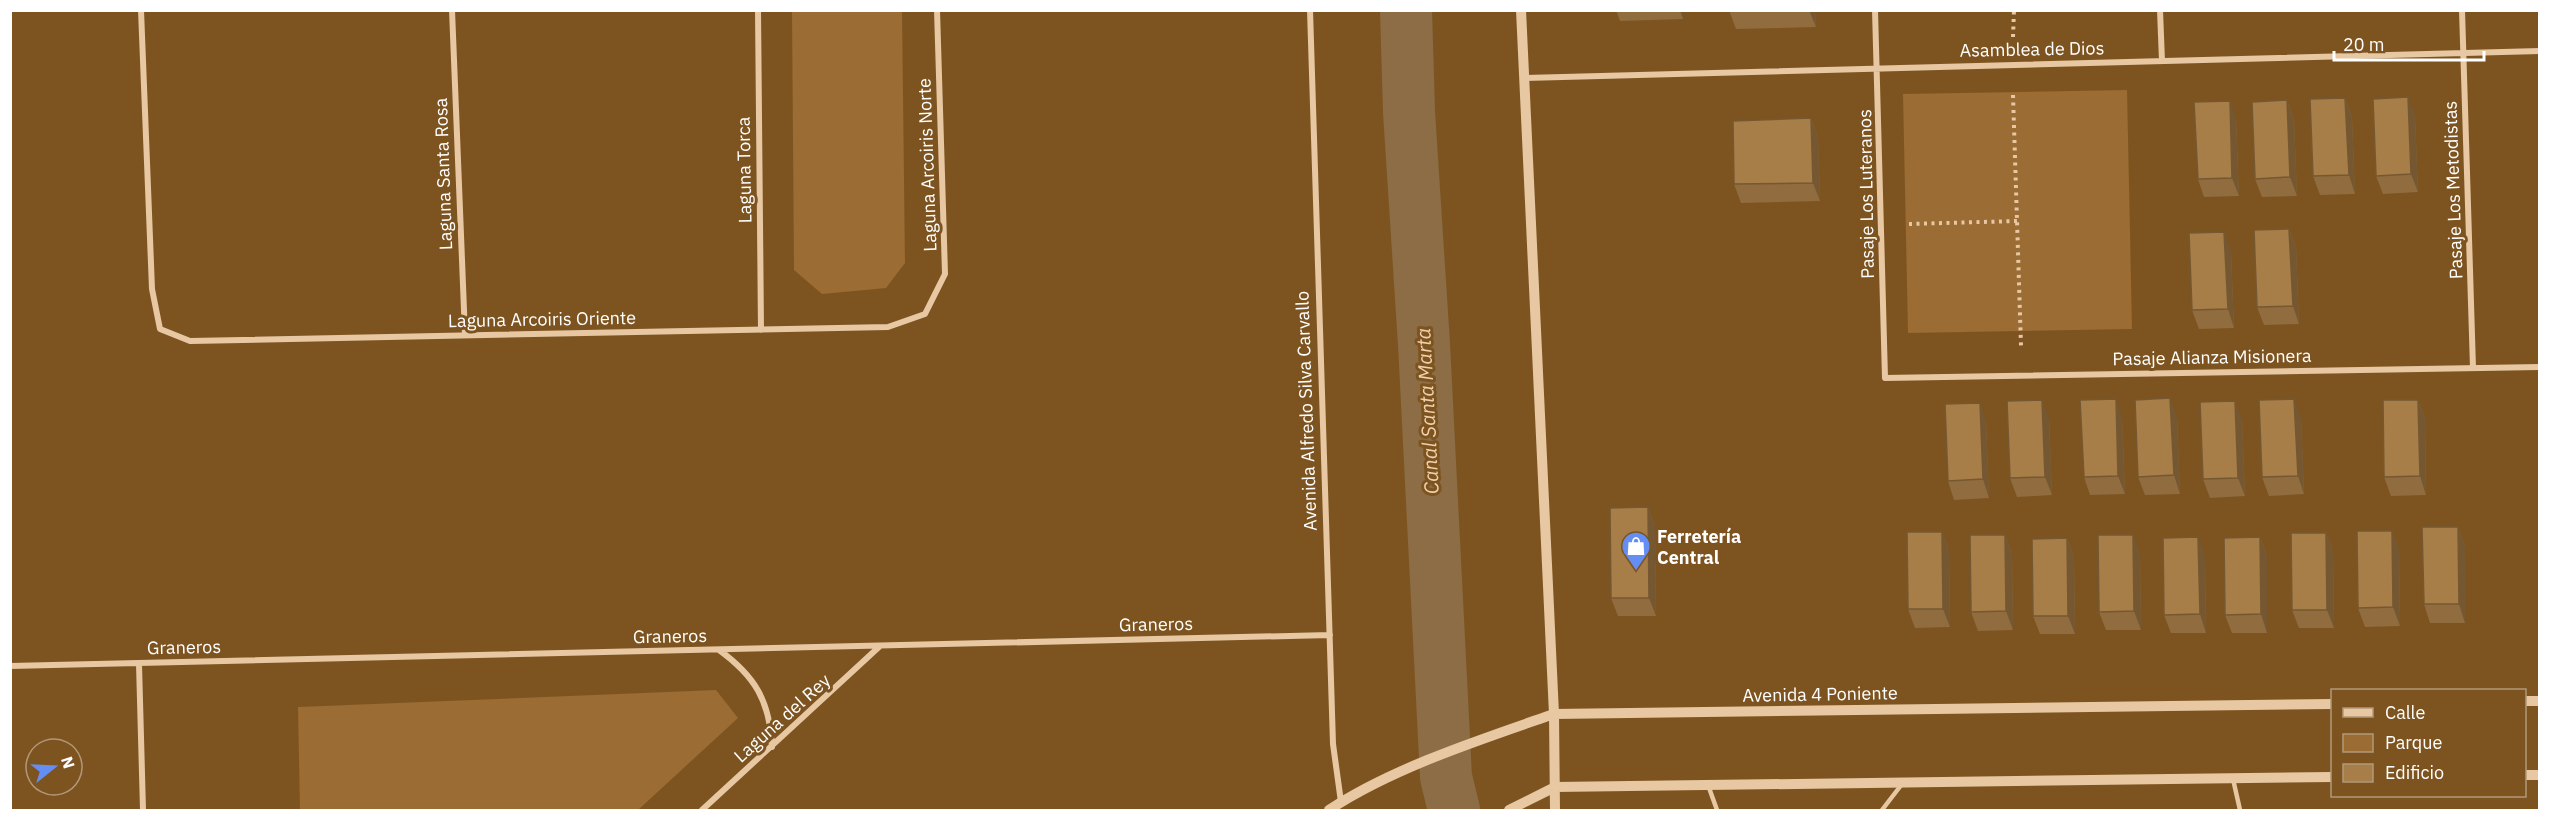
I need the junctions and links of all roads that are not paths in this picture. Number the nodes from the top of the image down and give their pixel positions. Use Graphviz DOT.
graph roads {
  1 [pos="141,10"];
  2 [pos="452,10"];
  3 [pos="758,10"];
  4 [pos="937,10"];
  5 [pos="1310,10"];
  6 [pos="1521,10"];
  7 [pos="1875,10"];
  8 [pos="2160,10"];
  9 [pos="2462,10"];
  10 [pos="2540,51"];
  11 [pos="2464,53"];
  12 [pos="2162,61"];
  13 [pos="1878,69"];
  14 [pos="1525,78"];
  15 [pos="925,314"];
  16 [pos="761,330"];
  17 [pos="465,336"];
  18 [pos="2540,367"];
  19 [pos="2473,368"];
  20 [pos="1885,378"];
  21 [pos="1330,635"];
  22 [pos="880,646"];
  23 [pos="718,650"];
  24 [pos="139,663"];
  25 [pos="10,666"];
  26 [pos="2331,704"];
  27 [pos="1554,714"];
  28 [pos="772,747"];
  29 [pos="2331,777"];
  30 [pos="2233,779"];
  31 [pos="1902,783"];
  32 [pos="1708,785"];
  33 [pos="1555,788"];
  34 [pos="1342,806"];
  35 [pos="1512,809"];
  36 [pos="143,810"];
  37 [pos="702,810"];
  38 [pos="1329,810"];
  39 [pos="1555,810"];
  40 [pos="1717,810"];
  41 [pos="1882,810"];
  42 [pos="2240,810"];
  1 -- 17 [label="street, Laguna Arcoiris Oriente"];
  2 -- 17 [label="street, Laguna Santa Rosa"];
  3 -- 16 [label="street, Laguna Torca"];
  4 -- 15 [label="street, Laguna Arcoiris Norte"];
  5 -- 21 [label="street, Avenida Alfredo Silva Carvallo"];
  6 -- 14 [label="street"];
  7 -- 13 [label="street, Pasaje Los Luteranos"];
  8 -- 12 [label="street"];
  9 -- 11 [label="street, Pasaje Los Metodistas"];
  10 -- 11 [label="street, Asamblea de Dios"];
  11 -- 12 [label="street, Asamblea de Dios"];
  11 -- 19 [label="street, Pasaje Los Metodistas"];
  12 -- 13 [label="street, Asamblea de Dios"];
  13 -- 14 [label="street, Asamblea de Dios"];
  13 -- 20 [label="street, Pasaje Los Luteranos"];
  14 -- 27 [label="street"];
  15 -- 16 [label="street, Laguna Arcoiris Oriente"];
  16 -- 17 [label="street, Laguna Arcoiris Oriente"];
  18 -- 19 [label="street, Pasaje Alianza Misionera"];
  19 -- 20 [label="street, Pasaje Alianza Misionera"];
  21 -- 22 [label="street, Graneros"];
  21 -- 34 [label="street, Avenida Alfredo Silva Carvallo"];
  22 -- 23 [label="street, Graneros"];
  22 -- 28 [label="street, Laguna del Rey"];
  23 -- 24 [label="street, Graneros"];
  23 -- 28 [label="street"];
  24 -- 25 [label="street, Graneros"];
  24 -- 36 [label="street"];
  26 -- 27 [label="street, Avenida 4 Poniente"];
  27 -- 33 [label="street"];
  27 -- 34 [label="street, Avenida 4 Poniente"];
  28 -- 37 [label="street, Laguna del Rey"];
  29 -- 30 [label="street"];
  30 -- 31 [label="street"];
  30 -- 42 [label="lane"];
  31 -- 32 [label="street"];
  31 -- 41 [label="lane"];
  32 -- 33 [label="street"];
  32 -- 40 [label="lane"];
  33 -- 35 [label="street"];
  33 -- 39 [label="street"];
  34 -- 38 [label="street, Avenida 4 Poniente"];
}
